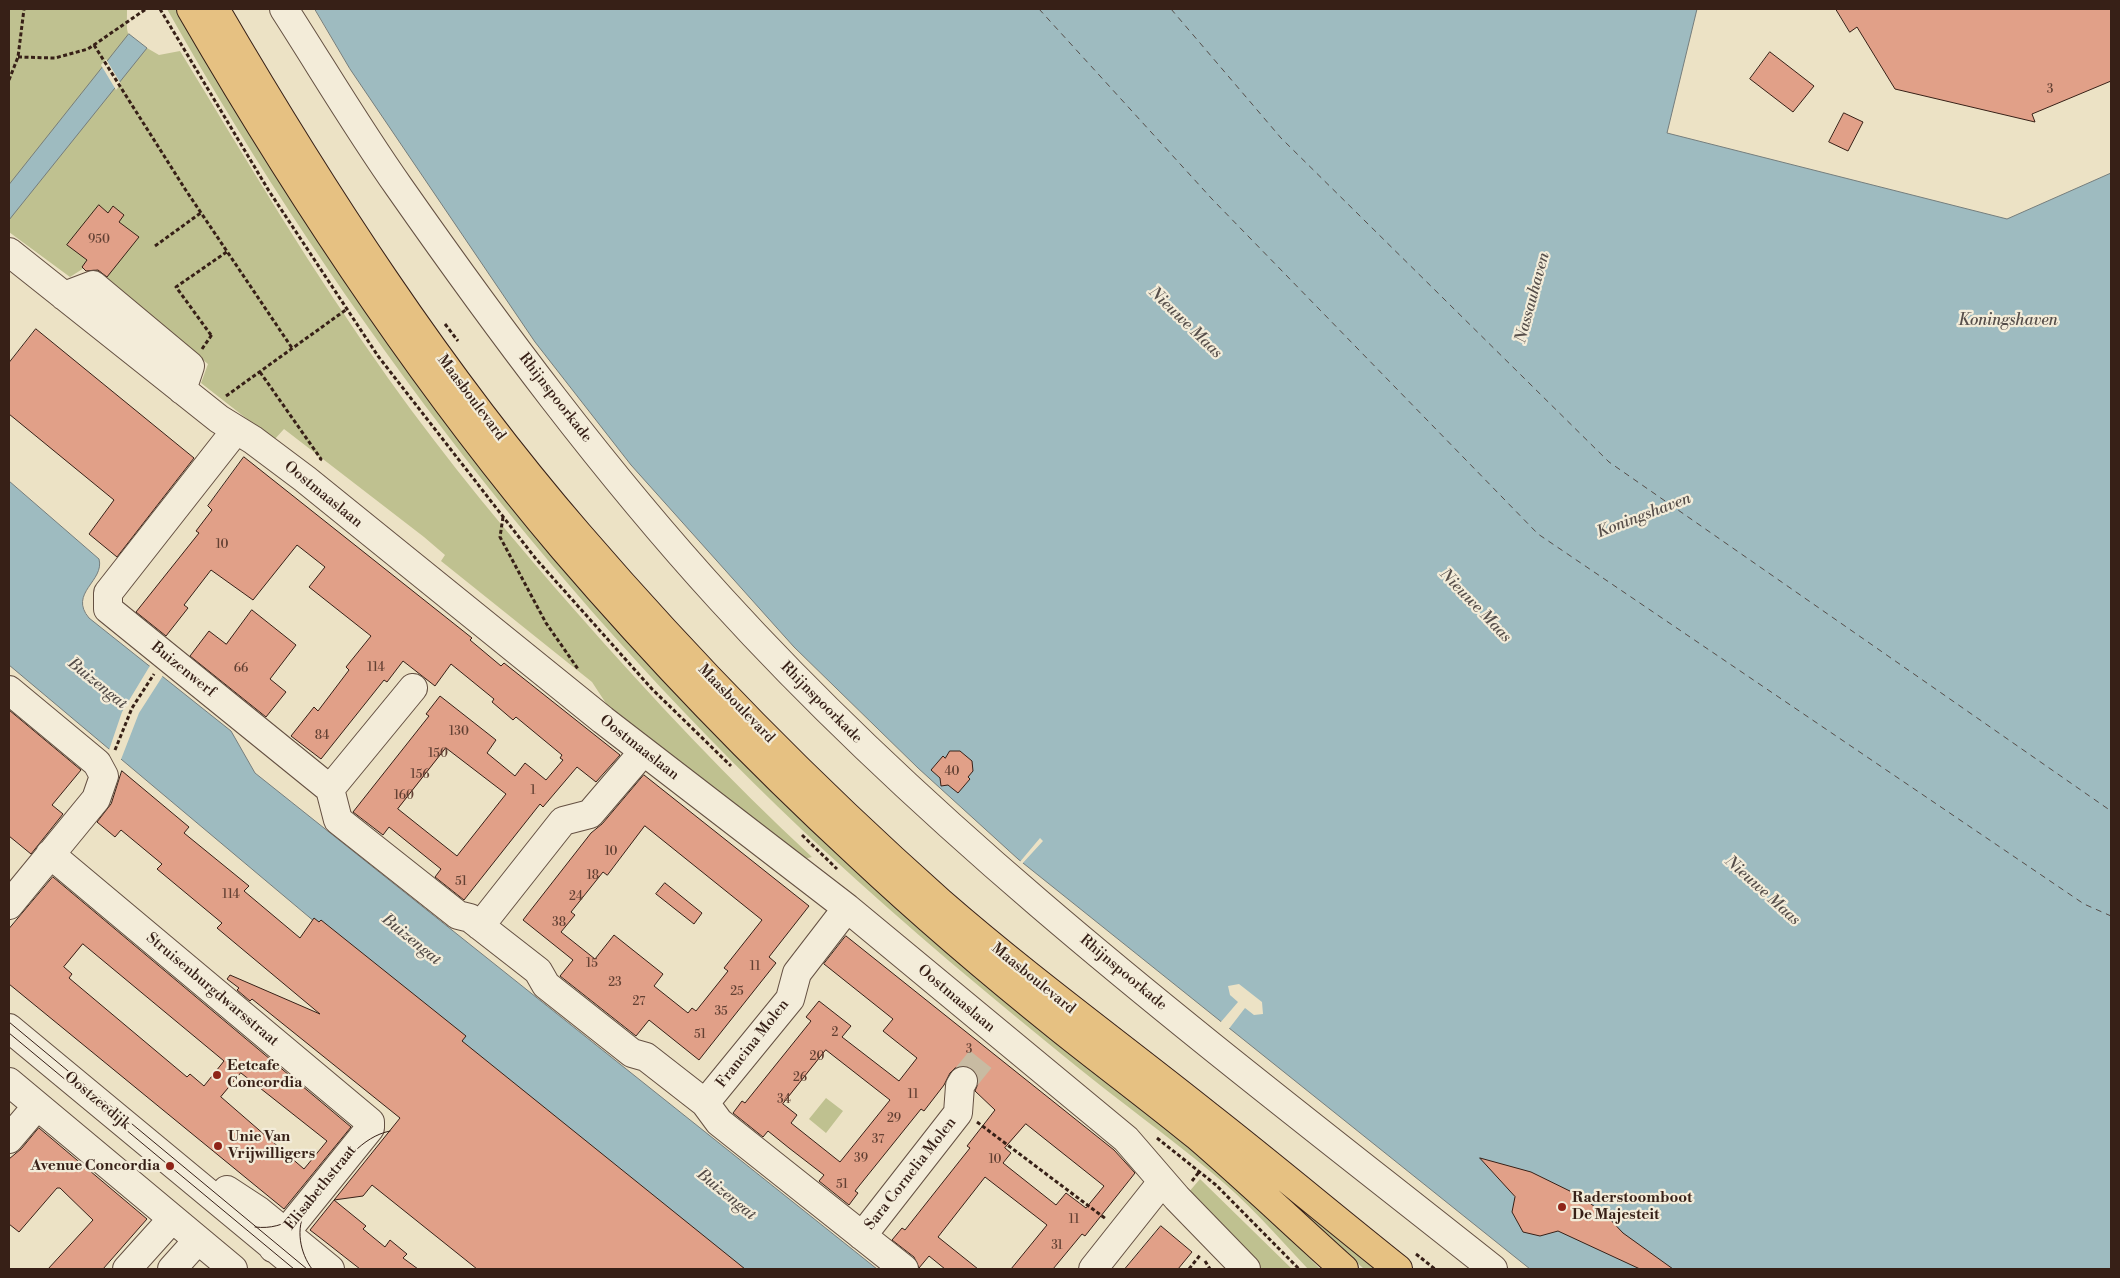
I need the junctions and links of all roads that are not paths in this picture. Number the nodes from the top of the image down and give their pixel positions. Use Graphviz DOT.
graph roads {
  1 [pos="191,9"];
  2 [pos="215,9"];
  3 [pos="284,9"];
  4 [pos="9,252"];
  5 [pos="236,430"];
  6 [pos="413,688"];
  7 [pos="9,690"];
  8 [pos="644,752"];
  9 [pos="330,789"];
  10 [pos="50,854"];
  11 [pos="9,904"];
  12 [pos="847,908"];
  13 [pos="480,926"];
  14 [pos="9,1028"];
  15 [pos="9,1082"];
  16 [pos="963,1082"];
  17 [pos="705,1103"];
  18 [pos="37,1106"];
  19 [pos="370,1128"];
  20 [pos="9,1139"];
  21 [pos="1162,1182"];
  22 [pos="172,1219"];
  23 [pos="862,1236"];
  24 [pos="198,1240"];
  25 [pos="279,1240"];
  26 [pos="127,1269"];
  27 [pos="172,1269"];
  28 [pos="233,1269"];
  29 [pos="300,1269"];
  30 [pos="330,1269"];
  31 [pos="904,1269"];
  32 [pos="1093,1269"];
  33 [pos="1246,1269"];
  34 [pos="1344,1269"];
  35 [pos="1398,1269"];
  36 [pos="1493,1269"];
  1 -- 34 [label="main road, Maasboulevard"];
  2 -- 35 [label="main road, Maasboulevard"];
  3 -- 36 [label="street, Rhijnspoorkade"];
  4 -- 5 [label="street, Oostmaaslaan"];
  5 -- 8 [label="street, Oostmaaslaan"];
  5 -- 9 [label="street, Buizenwerf"];
  6 -- 9 [label="street"];
  7 -- 10 [label="street"];
  8 -- 12 [label="street, Oostmaaslaan"];
  8 -- 13 [label="street"];
  9 -- 13 [label="street"];
  10 -- 11 [label="street"];
  10 -- 19 [label="street, Struisenburgdwarsstraat"];
  12 -- 17 [label="street, Francina Molen"];
  12 -- 21 [label="street, Oostmaaslaan"];
  13 -- 17 [label="street"];
  14 -- 25 [label="street, Oostzeedijk"];
  15 -- 18 [label="street"];
  16 -- 23 [label="street, Sara Cornelia Molen"];
  17 -- 23 [label="street"];
  18 -- 20 [label="street"];
  18 -- 22 [label="street"];
  19 -- 25 [label="street, Elisabethstraat"];
  21 -- 32 [label="street"];
  21 -- 33 [label="street, Oostmaaslaan"];
  22 -- 24 [label="street"];
  22 -- 26 [label="street"];
  23 -- 31 [label="street"];
  24 -- 27 [label="street"];
  24 -- 28 [label="street"];
  25 -- 29 [label="street, Oostzeedijk"];
  25 -- 30 [label="street, Oostzeedijk"];
}
